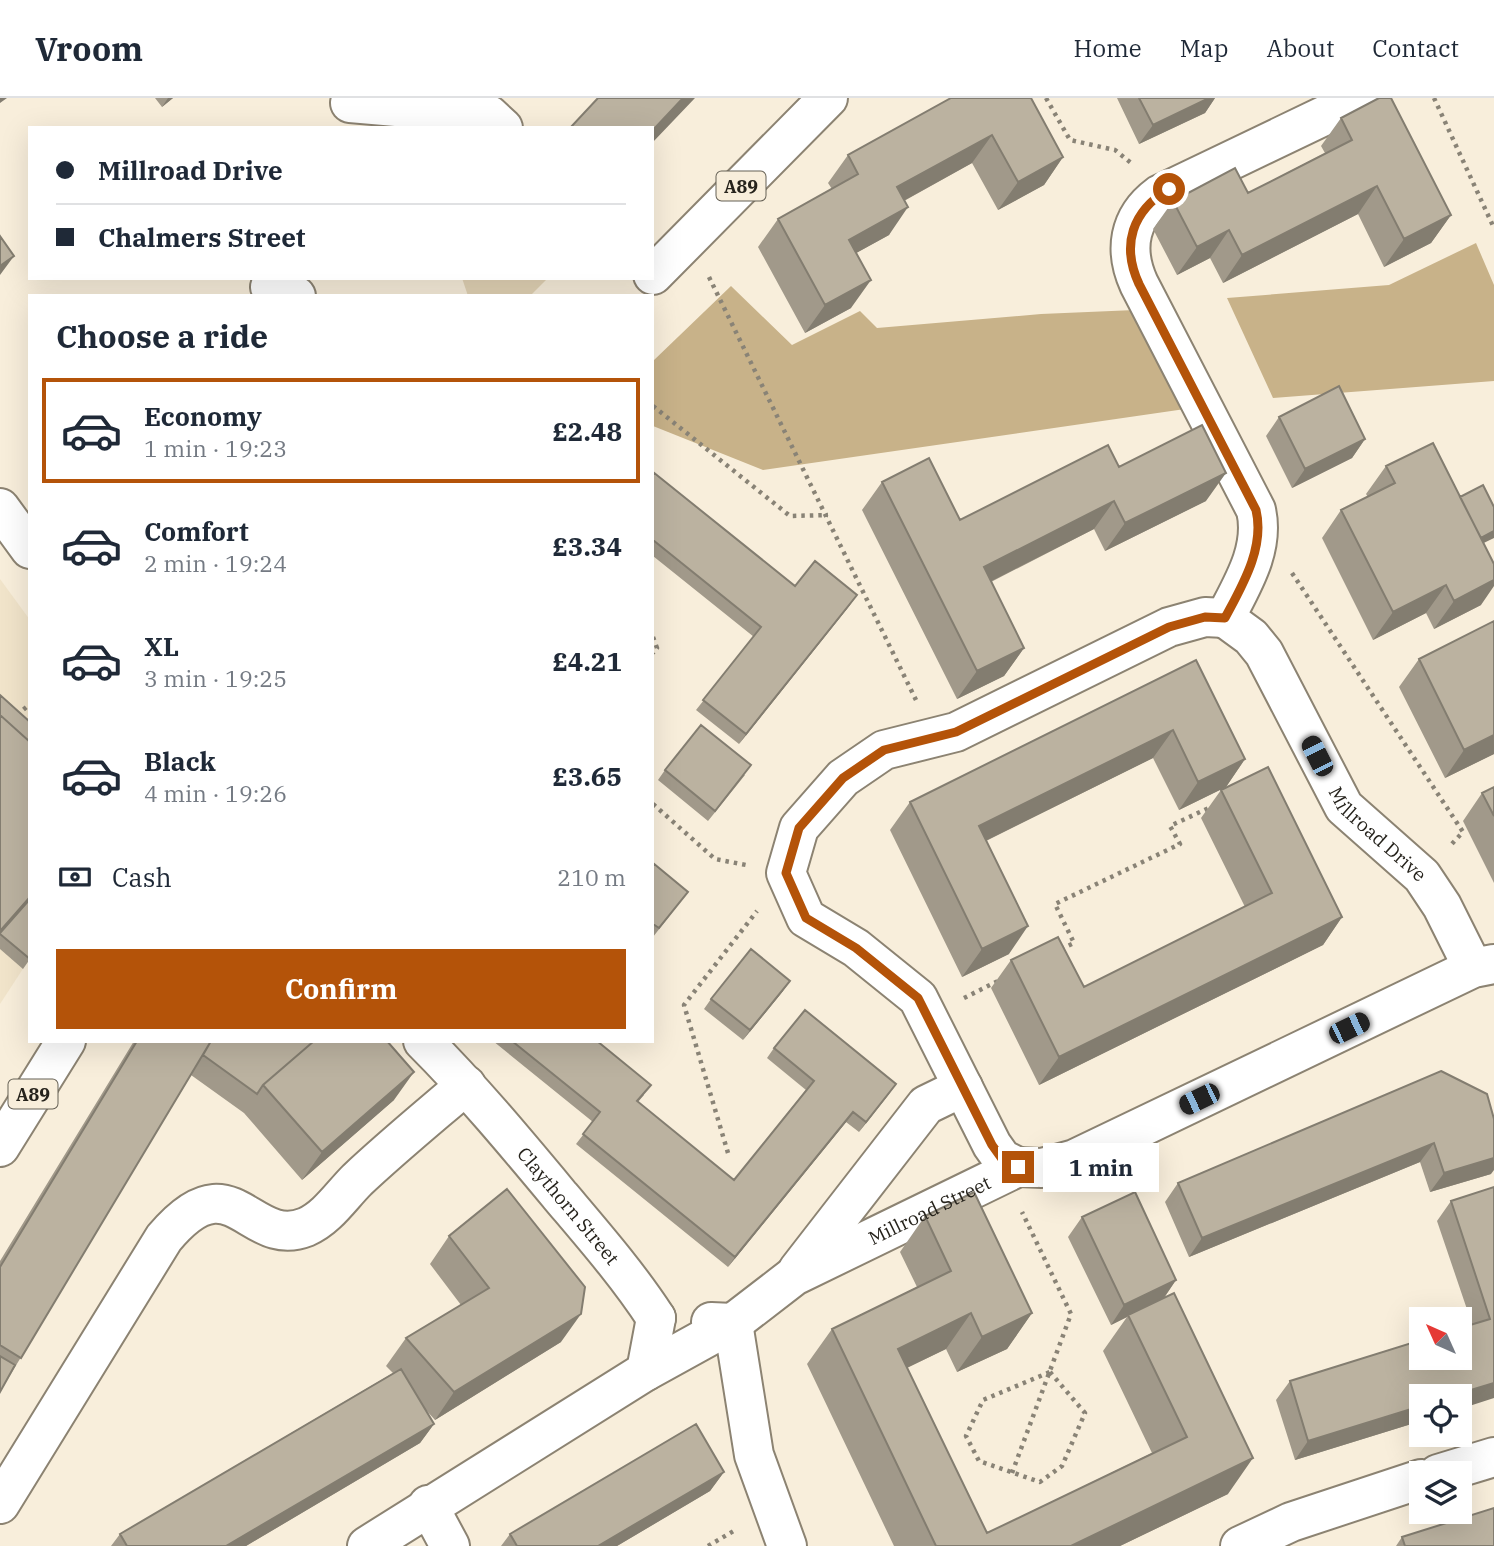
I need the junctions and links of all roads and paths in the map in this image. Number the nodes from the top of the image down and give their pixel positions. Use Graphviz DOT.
graph roads {
  1 [pos="828,98"];
  2 [pos="1046,98"];
  3 [pos="1361,98"];
  4 [pos="1434,98"];
  5 [pos="350,103"];
  6 [pos="501,126"];
  7 [pos="1151,201"];
  8 [pos="1494,228"];
  9 [pos="690,237"];
  10 [pos="654,272"];
  11 [pos="654,407"];
  12 [pos="0,508"];
  13 [pos="828,515"];
  14 [pos="1259,530"];
  15 [pos="28,546"];
  16 [pos="1225,618"];
  17 [pos="28,706"];
  18 [pos="12,719"];
  19 [pos="935,738"];
  20 [pos="1219,803"];
  21 [pos="654,805"];
  22 [pos="786,873"];
  23 [pos="1422,876"];
  24 [pos="1050,955"];
  25 [pos="1484,966"];
  26 [pos="1002,979"];
  27 [pos="929,1016"];
  28 [pos="65,1043"];
  29 [pos="425,1043"];
  30 [pos="466,1085"];
  31 [pos="963,1087"];
  32 [pos="0,1147"];
  33 [pos="728,1153"];
  34 [pos="1011,1170"];
  35 [pos="794,1276"];
  36 [pos="656,1318"];
  37 [pos="733,1323"];
  38 [pos="646,1371"];
  39 [pos="1050,1372"];
  40 [pos="1494,1457"];
  41 [pos="1472,1464"];
  42 [pos="1012,1473"];
  43 [pos="1409,1483"];
  44 [pos="0,1504"];
  45 [pos="428,1505"];
  46 [pos="367,1546"];
  47 [pos="450,1546"];
  48 [pos="787,1546"];
  49 [pos="1240,1546"];
  1 -- 9 [label="street, A89"];
  2 -- 7 [label="path"];
  3 -- 7 [label="street"];
  4 -- 8 [label="path"];
  5 -- 6 [label="street"];
  7 -- 14 [label="street"];
  9 -- 10 [label="street, A89"];
  9 -- 13 [label="path"];
  11 -- 13 [label="path"];
  12 -- 15 [label="street"];
  13 -- 19 [label="path"];
  14 -- 16 [label="street"];
  14 -- 23 [label="path"];
  16 -- 19 [label="street"];
  16 -- 23 [label="street, Millroad Drive"];
  17 -- 18 [label="path"];
  19 -- 22 [label="street"];
  20 -- 24 [label="path"];
  21 -- 22 [label="path"];
  22 -- 27 [label="street"];
  22 -- 33 [label="path"];
  23 -- 25 [label="street, Millroad Drive"];
  25 -- 34 [label="street, Millroad Street"];
  26 -- 27 [label="path"];
  27 -- 31 [label="street"];
  28 -- 32 [label="street, A89"];
  29 -- 30 [label="street, Claythorn Street"];
  30 -- 36 [label="street, Claythorn Street"];
  30 -- 44 [label="street"];
  31 -- 34 [label="street"];
  31 -- 35 [label="street"];
  34 -- 35 [label="street, Millroad Street"];
  34 -- 39 [label="path"];
  35 -- 37 [label="street, Millroad Street"];
  36 -- 37 [label="street"];
  36 -- 38 [label="street"];
  37 -- 38 [label="street, Millroad Street"];
  37 -- 48 [label="street"];
  38 -- 45 [label="street, Millroad Street"];
  39 -- 42 [label="path"];
  39 -- 42 [label="path"];
  39 -- 42 [label="path"];
  40 -- 41 [label="street"];
  43 -- 49 [label="street"];
  45 -- 46 [label="street, Millroad Street"];
  45 -- 47 [label="street"];
}
